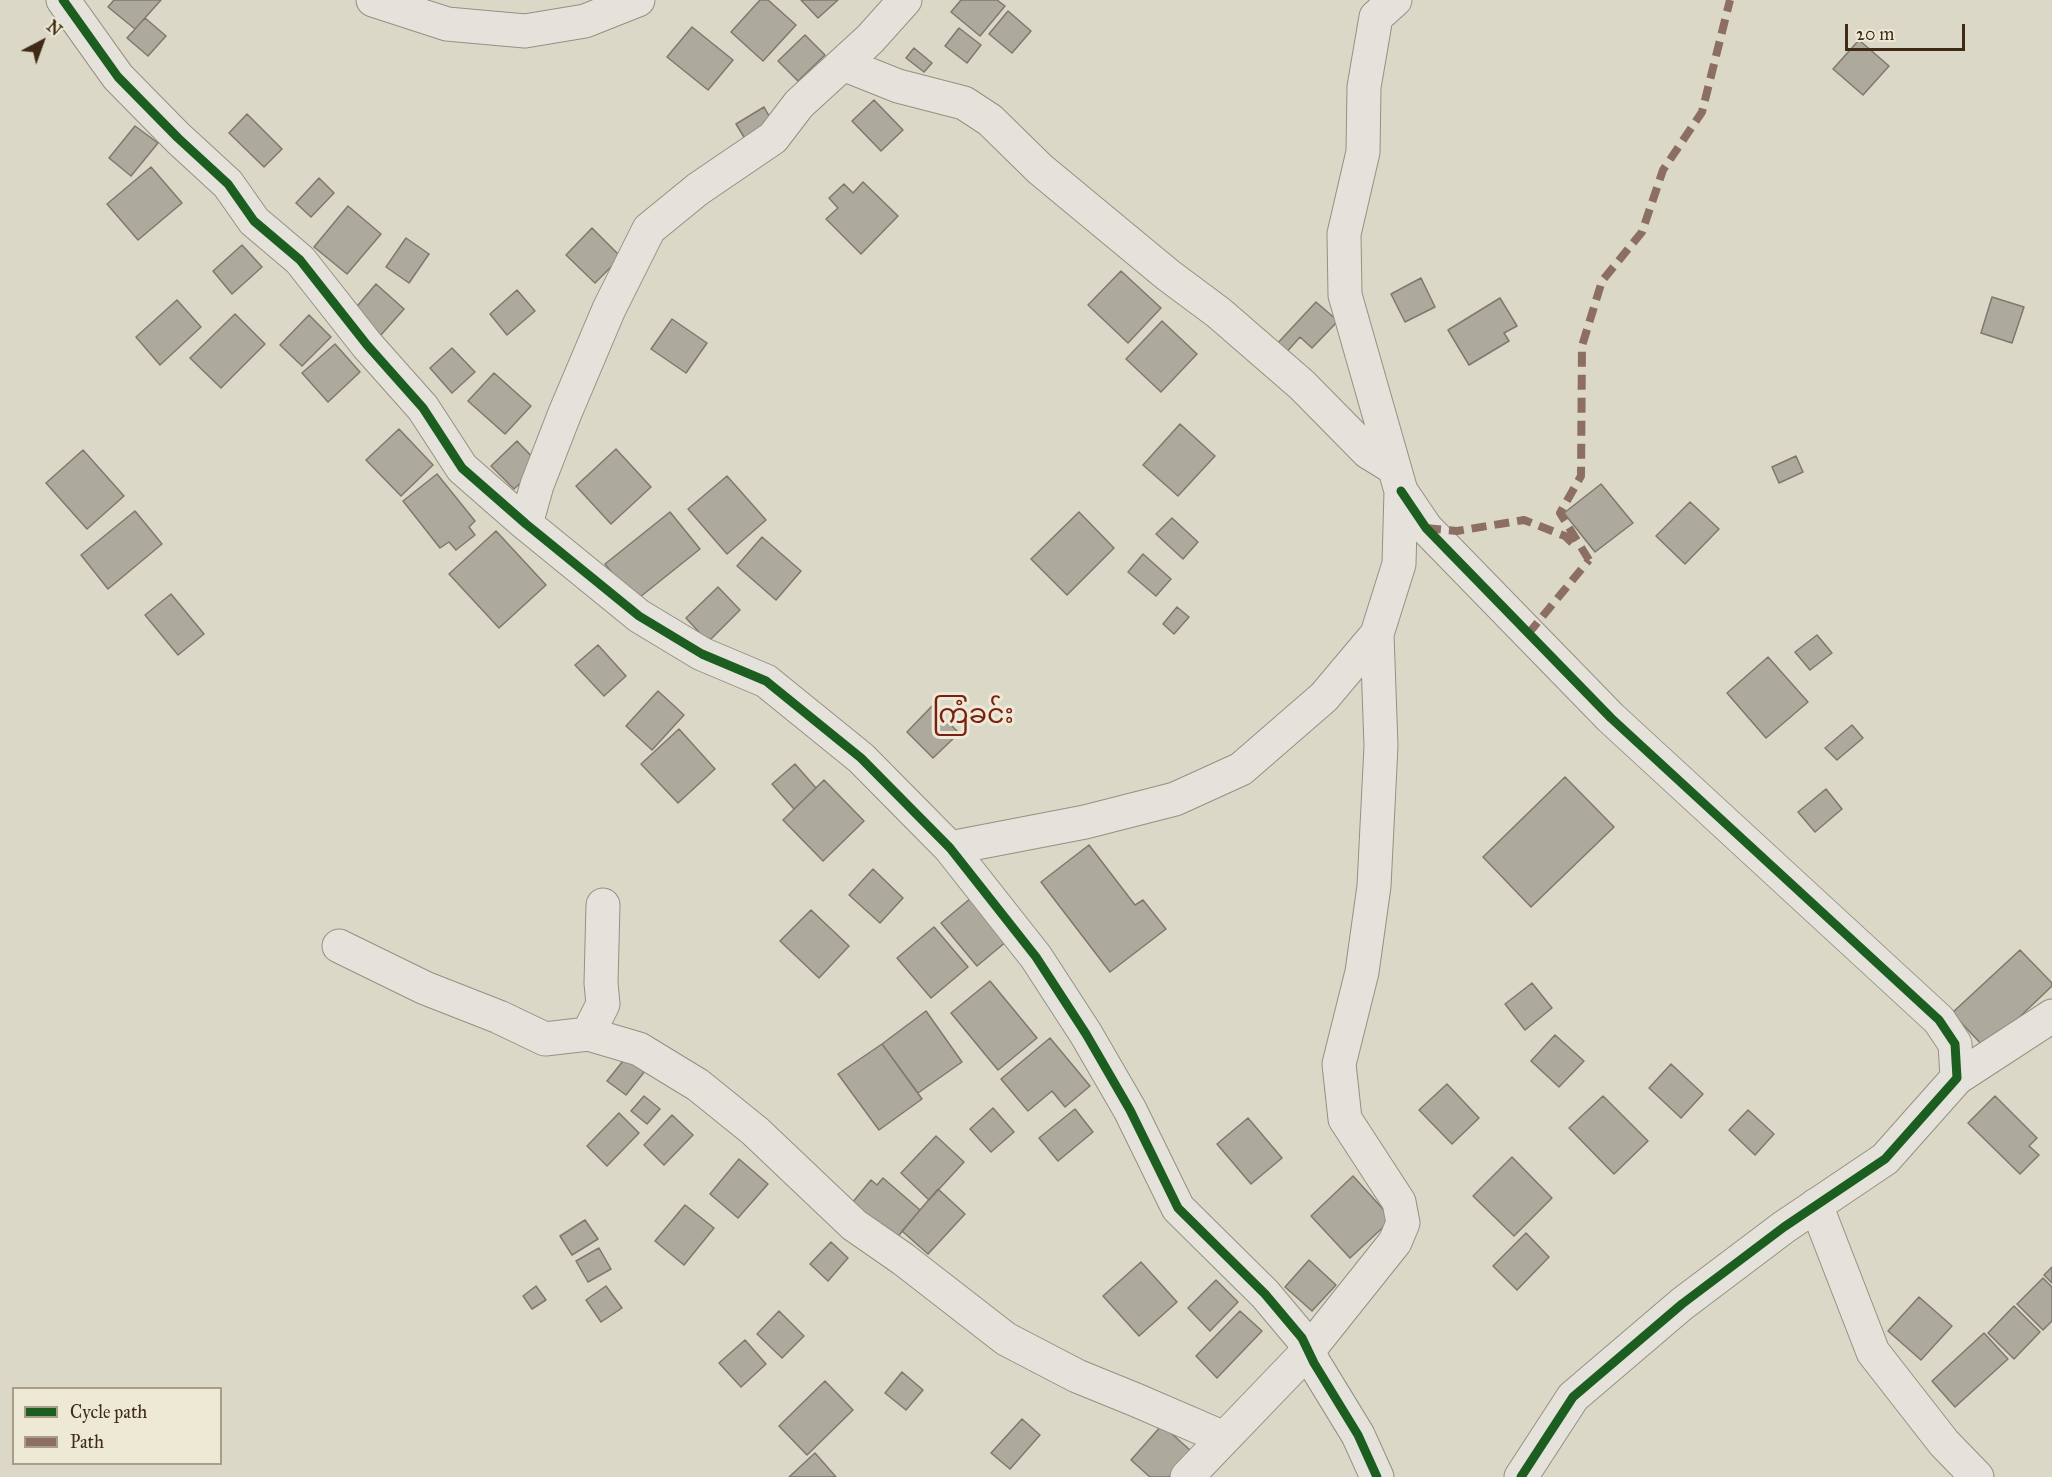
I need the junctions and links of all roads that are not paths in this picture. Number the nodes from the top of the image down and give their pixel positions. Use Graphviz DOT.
graph roads {
  1 [pos="63,0"];
  2 [pos="373,0"];
  3 [pos="638,0"];
  4 [pos="905,0"];
  5 [pos="1376,6"];
  6 [pos="843,63"];
  7 [pos="1398,480"];
  8 [pos="526,524"];
  9 [pos="1377,634"];
  10 [pos="950,848"];
  11 [pos="603,905"];
  12 [pos="339,946"];
  13 [pos="2052,1016"];
  14 [pos="588,1034"];
  15 [pos="1957,1078"];
  16 [pos="1816,1205"];
  17 [pos="1308,1351"];
  18 [pos="1224,1438"];
  19 [pos="1187,1477"];
  20 [pos="1377,1477"];
  21 [pos="1521,1477"];
  22 [pos="1977,1477"];
  1 -- 8 [label="street"];
  2 -- 3 [label="street"];
  4 -- 6 [label="street"];
  5 -- 7 [label="street"];
  6 -- 7 [label="street"];
  6 -- 8 [label="street"];
  7 -- 9 [label="street"];
  7 -- 15 [label="street"];
  8 -- 10 [label="street"];
  9 -- 10 [label="street"];
  9 -- 17 [label="street"];
  10 -- 17 [label="street"];
  11 -- 14 [label="street"];
  12 -- 14 [label="street"];
  13 -- 15 [label="street"];
  14 -- 18 [label="street"];
  15 -- 16 [label="street"];
  16 -- 21 [label="street"];
  16 -- 22 [label="street"];
  17 -- 18 [label="street"];
  17 -- 20 [label="street"];
  18 -- 19 [label="street"];
}
